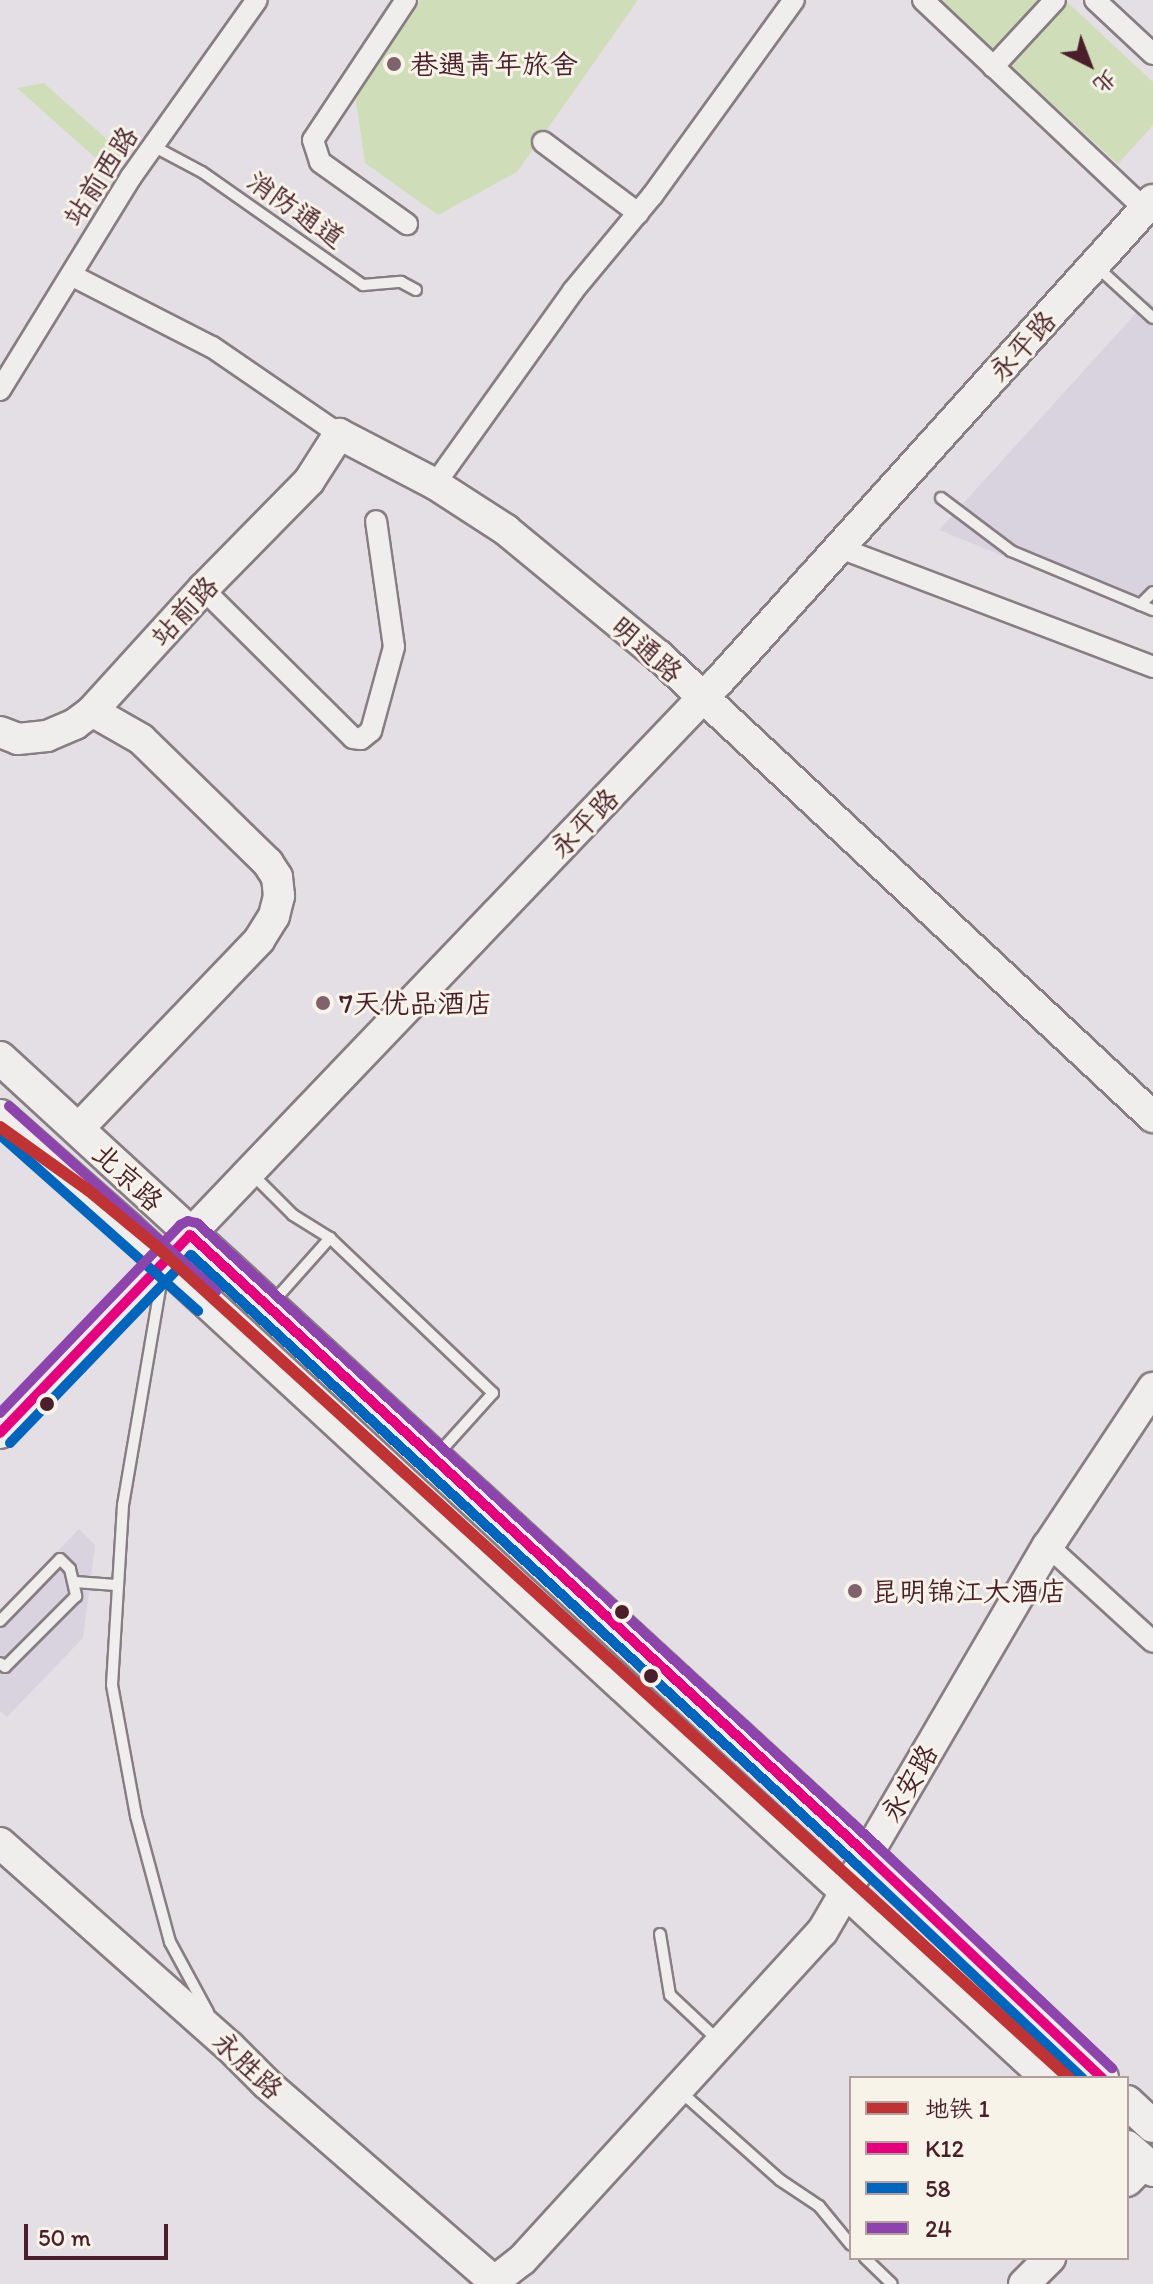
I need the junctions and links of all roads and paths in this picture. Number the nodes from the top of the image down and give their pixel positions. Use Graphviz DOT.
graph roads {
  1 [pos="257,0"];
  2 [pos="406,0"];
  3 [pos="794,0"];
  4 [pos="923,0"];
  5 [pos="1055,0"];
  6 [pos="1095,0"];
  7 [pos="1153,54"];
  8 [pos="993,67"];
  9 [pos="543,142"];
  10 [pos="153,146"];
  11 [pos="1149,204"];
  12 [pos="638,213"];
  13 [pos="407,224"];
  14 [pos="1094,265"];
  15 [pos="71,275"];
  16 [pos="416,290"];
  17 [pos="1153,318"];
  18 [pos="0,390"];
  19 [pos="339,434"];
  20 [pos="435,484"];
  21 [pos="941,498"];
  22 [pos="376,521"];
  23 [pos="840,548"];
  24 [pos="203,589"];
  25 [pos="1153,592"];
  26 [pos="1140,605"];
  27 [pos="1153,610"];
  28 [pos="1153,667"];
  29 [pos="703,698"];
  30 [pos="92,711"];
  31 [pos="0,732"];
  32 [pos="0,1058"];
  33 [pos="0,1116"];
  34 [pos="1153,1117"];
  35 [pos="78,1129"];
  36 [pos="250,1172"];
  37 [pos="190,1235"];
  38 [pos="330,1238"];
  39 [pos="165,1263"];
  40 [pos="269,1307"];
  41 [pos="1153,1388"];
  42 [pos="0,1433"];
  43 [pos="433,1458"];
  44 [pos="1048,1546"];
  45 [pos="75,1582"];
  46 [pos="116,1585"];
  47 [pos="0,1621"];
  48 [pos="1153,1642"];
  49 [pos="0,1663"];
  50 [pos="0,1843"];
  51 [pos="867,1855"];
  52 [pos="847,1890"];
  53 [pos="660,1934"];
  54 [pos="720,2042"];
  55 [pos="230,2047"];
  56 [pos="1046,2076"];
  57 [pos="1100,2076"];
  58 [pos="676,2087"];
  59 [pos="1129,2104"];
  60 [pos="1153,2126"];
  61 [pos="849,2243"];
  62 [pos="867,2260"];
  63 [pos="1048,2260"];
  64 [pos="494,2283"];
  65 [pos="892,2284"];
  66 [pos="1024,2284"];
  1 -- 10 [label="street, 站前西路"];
  2 -- 13 [label="street"];
  3 -- 12 [label="street"];
  4 -- 8 [label="street"];
  5 -- 8 [label="street"];
  6 -- 7 [label="street"];
  8 -- 11 [label="street"];
  9 -- 12 [label="street"];
  10 -- 15 [label="street, 站前西路"];
  10 -- 16 [label="lane, 消防通道"];
  11 -- 14 [label="street, 永平路"];
  12 -- 20 [label="street"];
  14 -- 17 [label="lane"];
  14 -- 23 [label="street, 永平路"];
  15 -- 18 [label="street, 站前西路"];
  15 -- 19 [label="street, 明通路"];
  19 -- 20 [label="street, 明通路"];
  19 -- 24 [label="street, 站前路"];
  20 -- 29 [label="street, 明通路"];
  21 -- 26 [label="lane"];
  22 -- 24 [label="street"];
  23 -- 28 [label="street"];
  23 -- 29 [label="street, 永平路"];
  24 -- 30 [label="street, 站前路"];
  25 -- 26 [label="lane"];
  26 -- 27 [label="lane"];
  29 -- 34 [label="street, 明通路"];
  29 -- 36 [label="street, 永平路"];
  30 -- 31 [label="street, 站前路"];
  30 -- 35 [label="street"];
  32 -- 35 [label="main road, 北京路"];
  33 -- 39 [label="main road, 北京路"];
  35 -- 37 [label="main road, 北京路"];
  36 -- 37 [label="street, 永平路"];
  36 -- 38 [label="lane"];
  37 -- 39 [label="street, 永平路"];
  37 -- 40 [label="main road, 北京路"];
  38 -- 40 [label="lane"];
  38 -- 43 [label="lane"];
  39 -- 42 [label="street, 永平路"];
  39 -- 46 [label="lane"];
  39 -- 52 [label="main road, 北京路"];
  40 -- 43 [label="main road, 北京路"];
  41 -- 44 [label="street, 永安路"];
  43 -- 51 [label="main road, 北京路"];
  44 -- 48 [label="street"];
  44 -- 51 [label="street, 永安路"];
  45 -- 46 [label="lane"];
  45 -- 47 [label="lane"];
  45 -- 49 [label="lane"];
  46 -- 55 [label="lane"];
  50 -- 55 [label="street, 永胜路"];
  51 -- 52 [label="street, 永安路"];
  51 -- 57 [label="main road, 北京路"];
  52 -- 54 [label="street, 永安路"];
  52 -- 56 [label="main road, 北京路"];
  53 -- 54 [label="lane"];
  54 -- 58 [label="street, 永安路"];
  55 -- 64 [label="street, 永胜路"];
  58 -- 61 [label="lane"];
  58 -- 64 [label="street, 永安路"];
  59 -- 60 [label="main road"];
  62 -- 65 [label="lane"];
  63 -- 66 [label="street"];
}
